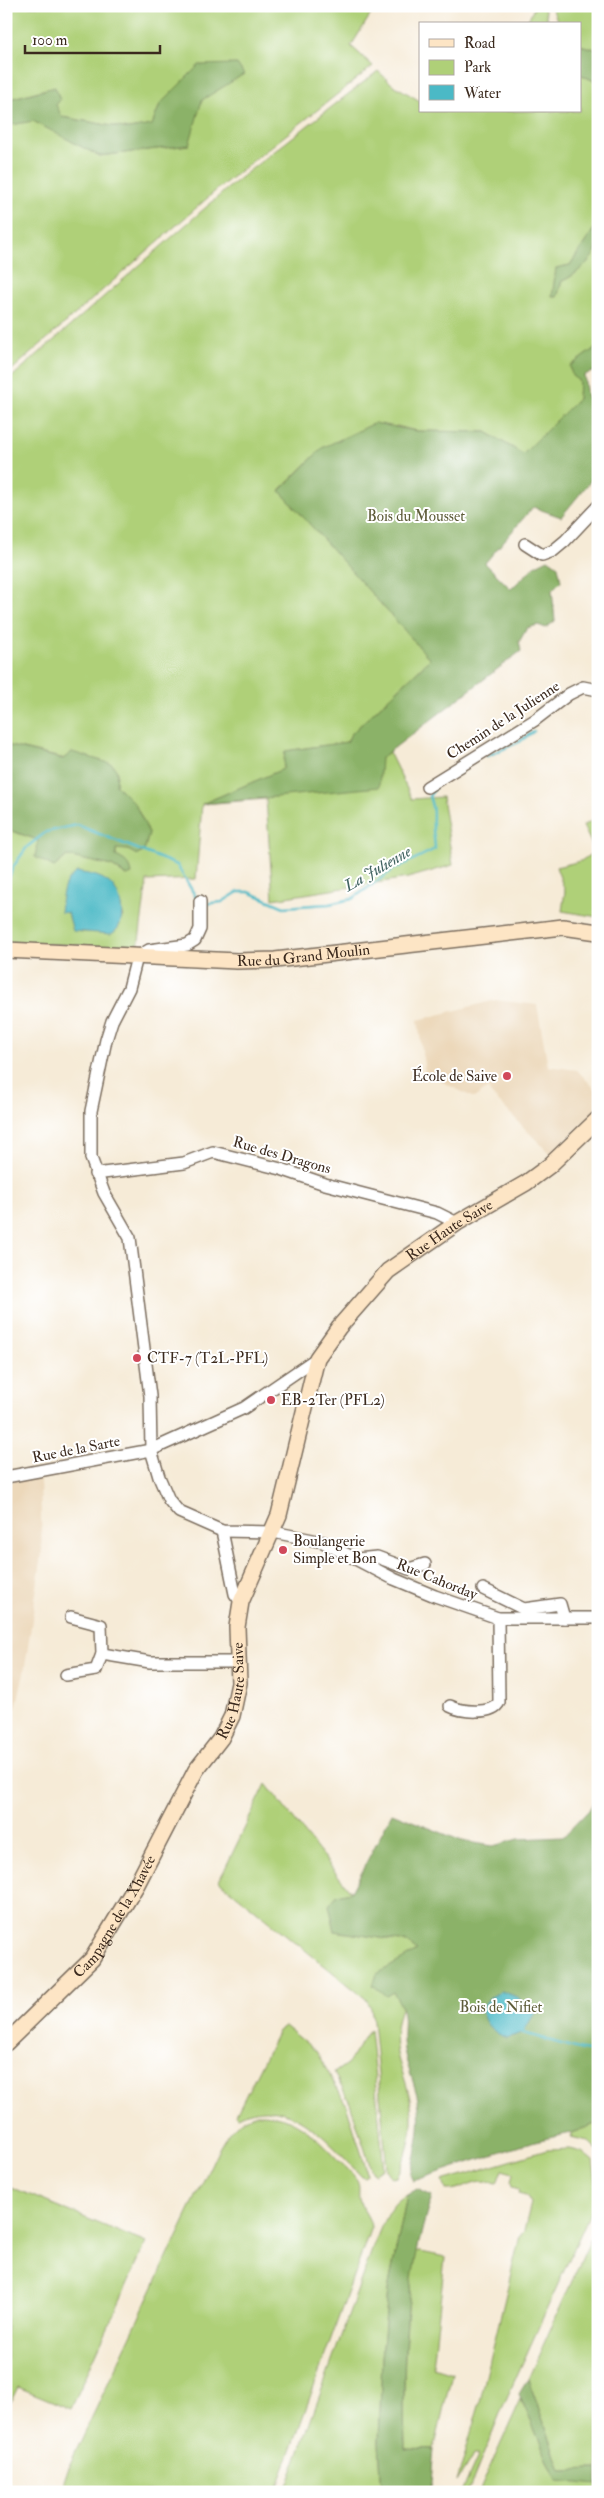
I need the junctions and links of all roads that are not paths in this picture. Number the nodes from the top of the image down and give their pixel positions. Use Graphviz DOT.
graph roads {
  1 [pos="598,506"];
  2 [pos="525,544"];
  3 [pos="598,690"];
  4 [pos="427,787"];
  5 [pos="200,904"];
  6 [pos="598,932"];
  7 [pos="6,950"];
  8 [pos="137,958"];
  9 [pos="598,1119"];
  10 [pos="95,1174"];
  11 [pos="458,1223"];
  12 [pos="317,1358"];
  13 [pos="151,1450"];
  14 [pos="6,1477"];
  15 [pos="222,1531"];
  16 [pos="273,1532"];
  17 [pos="357,1559"];
  18 [pos="425,1564"];
  19 [pos="483,1589"];
  20 [pos="241,1602"];
  21 [pos="71,1617"];
  22 [pos="498,1618"];
  23 [pos="564,1618"];
  24 [pos="598,1618"];
  25 [pos="102,1654"];
  26 [pos="238,1662"];
  27 [pos="66,1675"];
  28 [pos="450,1706"];
  29 [pos="196,1770"];
  30 [pos="6,2043"];
  1 -- 2 [label="street"];
  3 -- 4 [label="street, Chemin de la Julienne"];
  5 -- 8 [label="street"];
  6 -- 8 [label="street, Rue du Grand Moulin"];
  7 -- 8 [label="street, Rue du Grand Moulin"];
  8 -- 10 [label="street"];
  9 -- 11 [label="street, Rue Haute Saive"];
  10 -- 11 [label="street, Rue des Dragons"];
  10 -- 13 [label="street"];
  11 -- 12 [label="street, Rue Haute Saive"];
  12 -- 13 [label="street, Rue Haute Saive"];
  12 -- 16 [label="street, Rue Haute Saive"];
  13 -- 14 [label="street, Rue de la Sarte"];
  13 -- 15 [label="street"];
  15 -- 16 [label="street"];
  15 -- 20 [label="street"];
  16 -- 17 [label="street, Rue Cahorday"];
  16 -- 20 [label="street, Rue Haute Saive"];
  17 -- 18 [label="street"];
  17 -- 22 [label="street, Rue Cahorday"];
  19 -- 23 [label="street"];
  20 -- 26 [label="street, Rue Haute Saive"];
  21 -- 25 [label="street"];
  22 -- 23 [label="street, Rue Cahorday"];
  22 -- 28 [label="street"];
  23 -- 24 [label="street, Rue Cahorday"];
  25 -- 26 [label="street"];
  25 -- 27 [label="street"];
  26 -- 29 [label="street, Rue Haute Saive"];
  29 -- 30 [label="street, Campagne de la Xhavée"];
}
